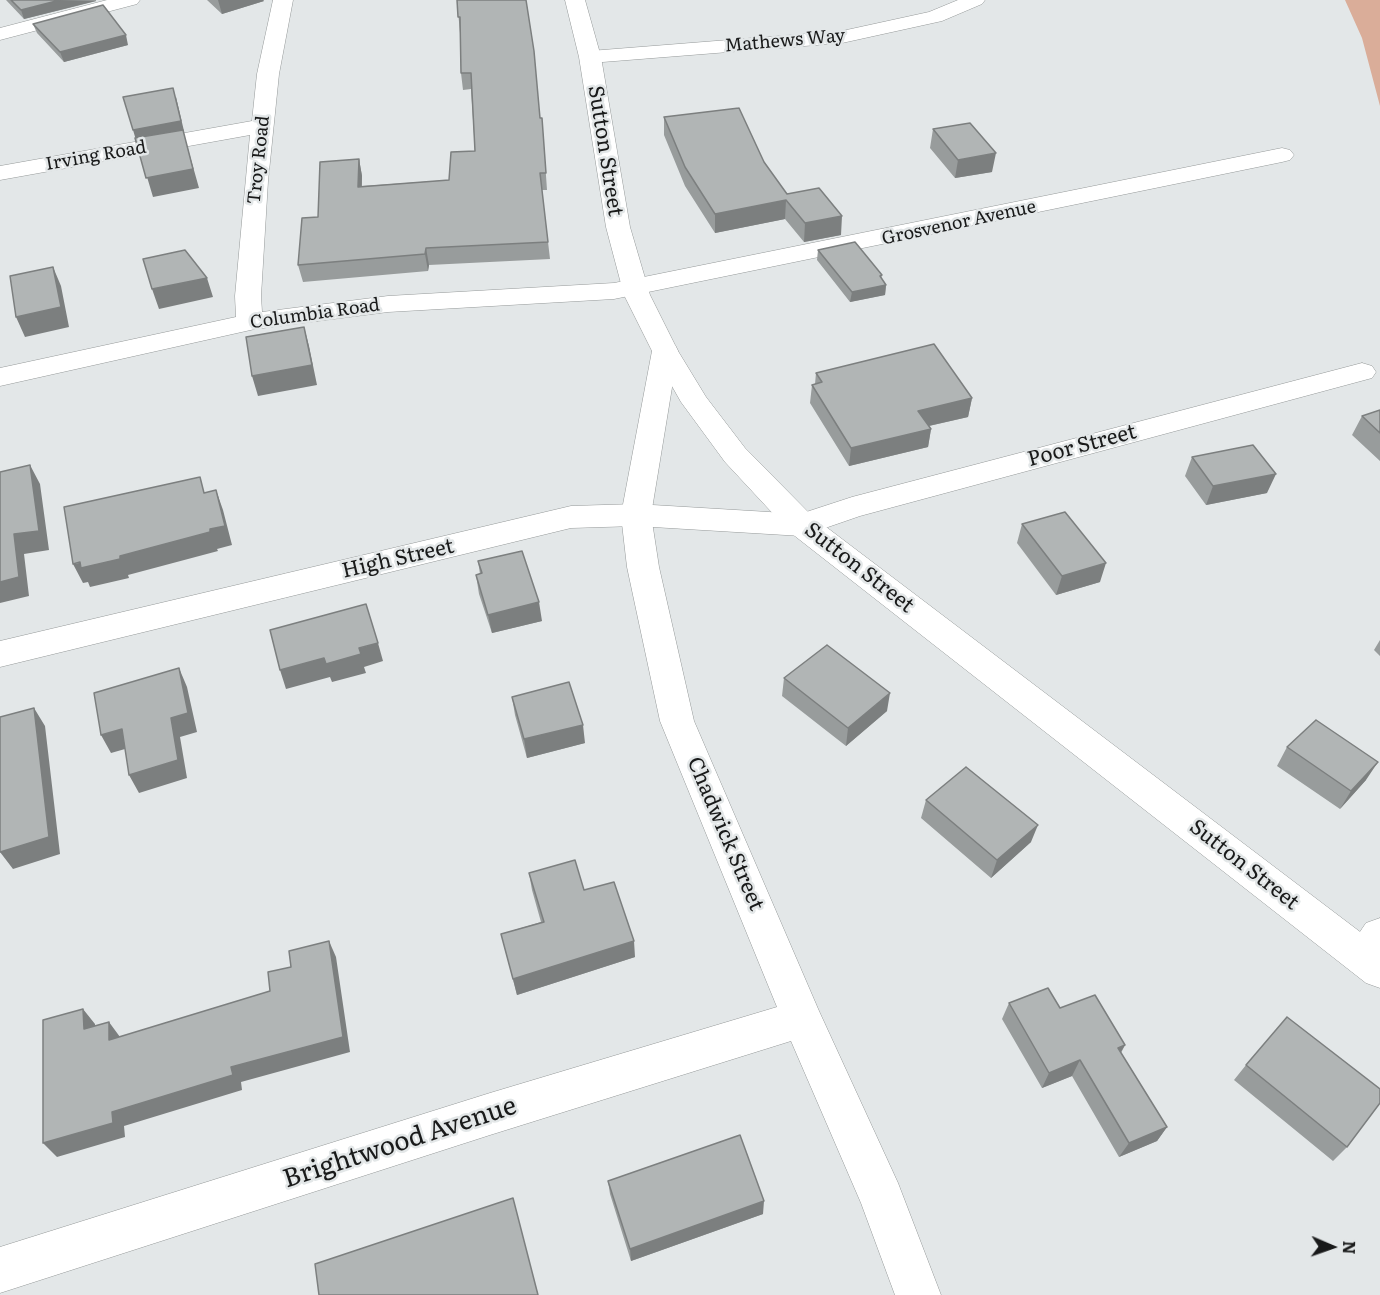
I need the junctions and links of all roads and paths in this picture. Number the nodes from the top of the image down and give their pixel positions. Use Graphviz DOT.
graph roads {
  1 [pos="130,0"];
  2 [pos="283,0"];
  3 [pos="575,0"];
  4 [pos="975,0"];
  5 [pos="0,34"];
  6 [pos="590,57"];
  7 [pos="262,126"];
  8 [pos="1282,155"];
  9 [pos="0,173"];
  10 [pos="635,286"];
  11 [pos="250,322"];
  12 [pos="665,351"];
  13 [pos="1362,372"];
  14 [pos="0,377"];
  15 [pos="636,515"];
  16 [pos="802,525"];
  17 [pos="0,654"];
  18 [pos="1375,954"];
  19 [pos="802,1019"];
  20 [pos="0,1270"];
  21 [pos="918,1295"];
  1 -- 5 [label="main road"];
  2 -- 7 [label="main road, Troy Road"];
  3 -- 6 [label="main road, Sutton Street"];
  4 -- 6 [label="main road, Mathews Way"];
  6 -- 10 [label="main road, Sutton Street"];
  7 -- 9 [label="main road, Irving Road"];
  7 -- 11 [label="main road, Troy Road"];
  8 -- 10 [label="main road, Grosvenor Avenue"];
  10 -- 11 [label="main road, Columbia Road"];
  10 -- 12 [label="main road, Sutton Street"];
  11 -- 14 [label="main road, Columbia Road"];
  12 -- 15 [label="main road, Chadwick Street"];
  12 -- 16 [label="main road, Sutton Street"];
  13 -- 16 [label="main road, Poor Street"];
  15 -- 16 [label="main road, High Street"];
  15 -- 17 [label="main road, High Street"];
  15 -- 19 [label="main road, Chadwick Street"];
  16 -- 18 [label="main road, Sutton Street"];
  19 -- 20 [label="main road, Brightwood Avenue"];
  19 -- 21 [label="main road, Chadwick Street"];
}
